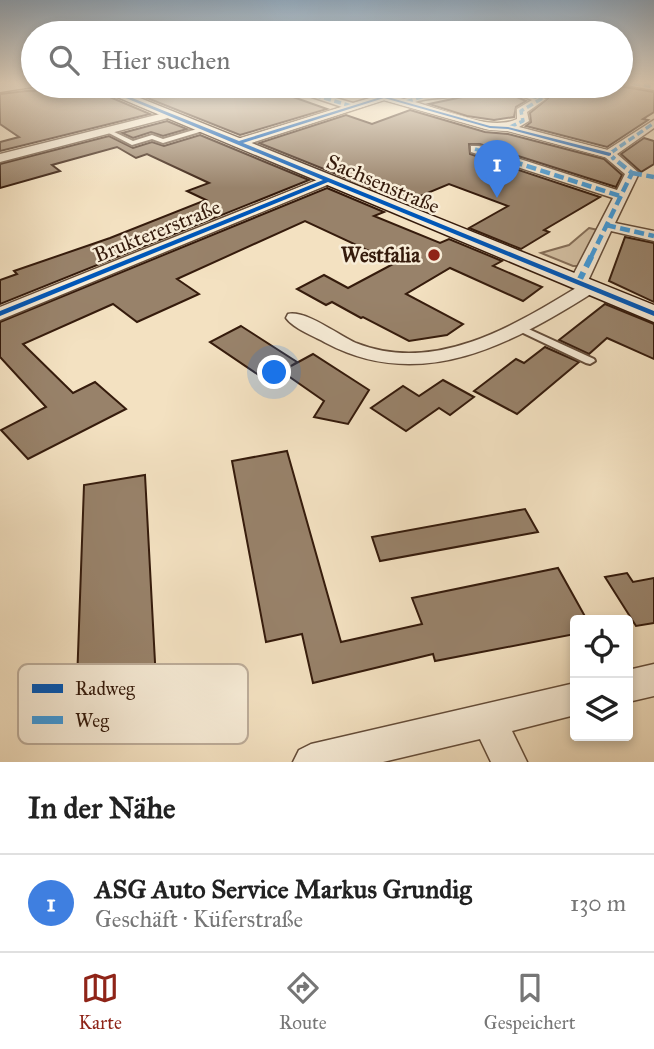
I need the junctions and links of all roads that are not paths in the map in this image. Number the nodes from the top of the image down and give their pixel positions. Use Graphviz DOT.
graph roads {
  1 [pos="159,118"];
  2 [pos="175,118"];
  3 [pos="319,118"];
  4 [pos="455,118"];
  5 [pos="522,118"];
  6 [pos="654,123"];
  7 [pos="508,128"];
  8 [pos="204,129"];
  9 [pos="108,131"];
  10 [pos="238,143"];
  11 [pos="475,149"];
  12 [pos="609,153"];
  13 [pos="0,158"];
  14 [pos="327,180"];
  15 [pos="620,196"];
  16 [pos="606,225"];
  17 [pos="654,236"];
  18 [pos="583,285"];
  19 [pos="0,314"];
  20 [pos="654,314"];
  21 [pos="295,318"];
  22 [pos="522,330"];
  23 [pos="590,361"];
  24 [pos="654,680"];
  25 [pos="633,685"];
  26 [pos="570,700"];
  27 [pos="488,719"];
  28 [pos="311,762"];
  29 [pos="509,762"];
  1 -- 9 [label="street"];
  2 -- 8 [label="street, Sachsenstraße"];
  3 -- 10 [label="street"];
  4 -- 7 [label="street"];
  5 -- 7 [label="street"];
  6 -- 12 [label="street"];
  7 -- 12 [label="street"];
  8 -- 9 [label="lane"];
  8 -- 10 [label="street, Sachsenstraße"];
  9 -- 13 [label="street"];
  10 -- 14 [label="street, Sachsenstraße"];
  11 -- 15 [label="street"];
  12 -- 15 [label="street"];
  14 -- 18 [label="street, Sachsenstraße"];
  14 -- 19 [label="street, Bruktererstraße"];
  15 -- 16 [label="street"];
  16 -- 17 [label="street"];
  16 -- 18 [label="street"];
  18 -- 20 [label="street, Sachsenstraße"];
  18 -- 22 [label="street"];
  21 -- 22 [label="street"];
  22 -- 23 [label="lane"];
  24 -- 25 [label="street"];
  26 -- 27 [label="street"];
  27 -- 28 [label="street"];
  27 -- 29 [label="street"];
}
